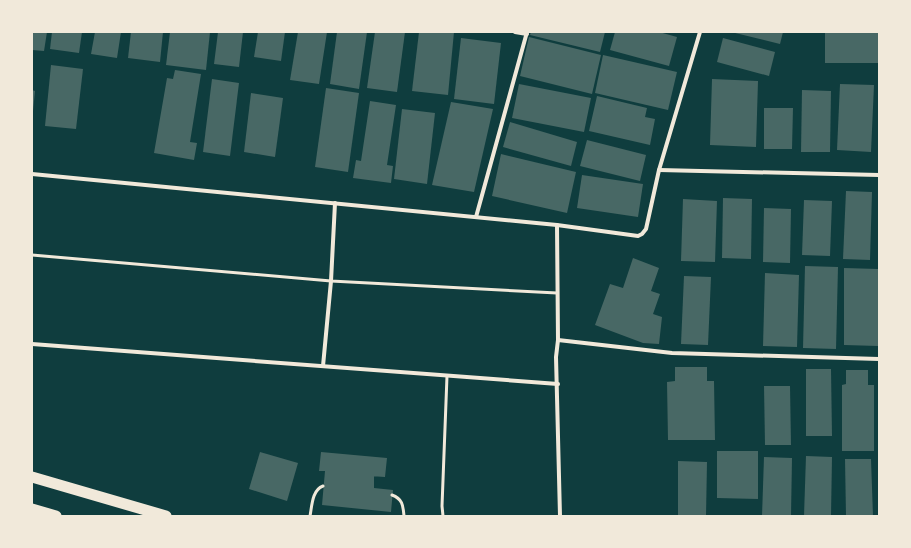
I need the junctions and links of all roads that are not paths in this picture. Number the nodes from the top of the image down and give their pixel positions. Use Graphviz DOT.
graph roads {
  1 [pos="515,32"];
  2 [pos="700,32"];
  3 [pos="527,33"];
  4 [pos="659,170"];
  5 [pos="32,174"];
  6 [pos="879,175"];
  7 [pos="335,203"];
  8 [pos="476,217"];
  9 [pos="557,225"];
  10 [pos="32,255"];
  11 [pos="331,281"];
  12 [pos="557,293"];
  13 [pos="558,340"];
  14 [pos="32,344"];
  15 [pos="879,359"];
  16 [pos="323,366"];
  17 [pos="447,376"];
  18 [pos="558,384"];
  19 [pos="32,477"];
  20 [pos="324,486"];
  21 [pos="392,495"];
  22 [pos="32,509"];
  23 [pos="56,516"];
  24 [pos="166,516"];
  25 [pos="310,516"];
  26 [pos="404,516"];
  27 [pos="443,516"];
  28 [pos="560,516"];
  1 -- 3 [label="street"];
  2 -- 4 [label="street"];
  3 -- 8 [label="street"];
  4 -- 6 [label="street"];
  4 -- 9 [label="street"];
  5 -- 7 [label="street"];
  7 -- 8 [label="street"];
  7 -- 11 [label="street"];
  8 -- 9 [label="street"];
  9 -- 12 [label="street"];
  10 -- 11 [label="lane"];
  11 -- 12 [label="lane"];
  11 -- 16 [label="street"];
  12 -- 13 [label="street"];
  13 -- 15 [label="street"];
  13 -- 18 [label="street"];
  14 -- 16 [label="street"];
  16 -- 17 [label="street"];
  17 -- 18 [label="street"];
  17 -- 27 [label="lane"];
  18 -- 28 [label="street"];
  19 -- 24 [label="highway"];
  20 -- 25 [label="lane"];
  21 -- 26 [label="lane"];
  22 -- 23 [label="highway"];
}
